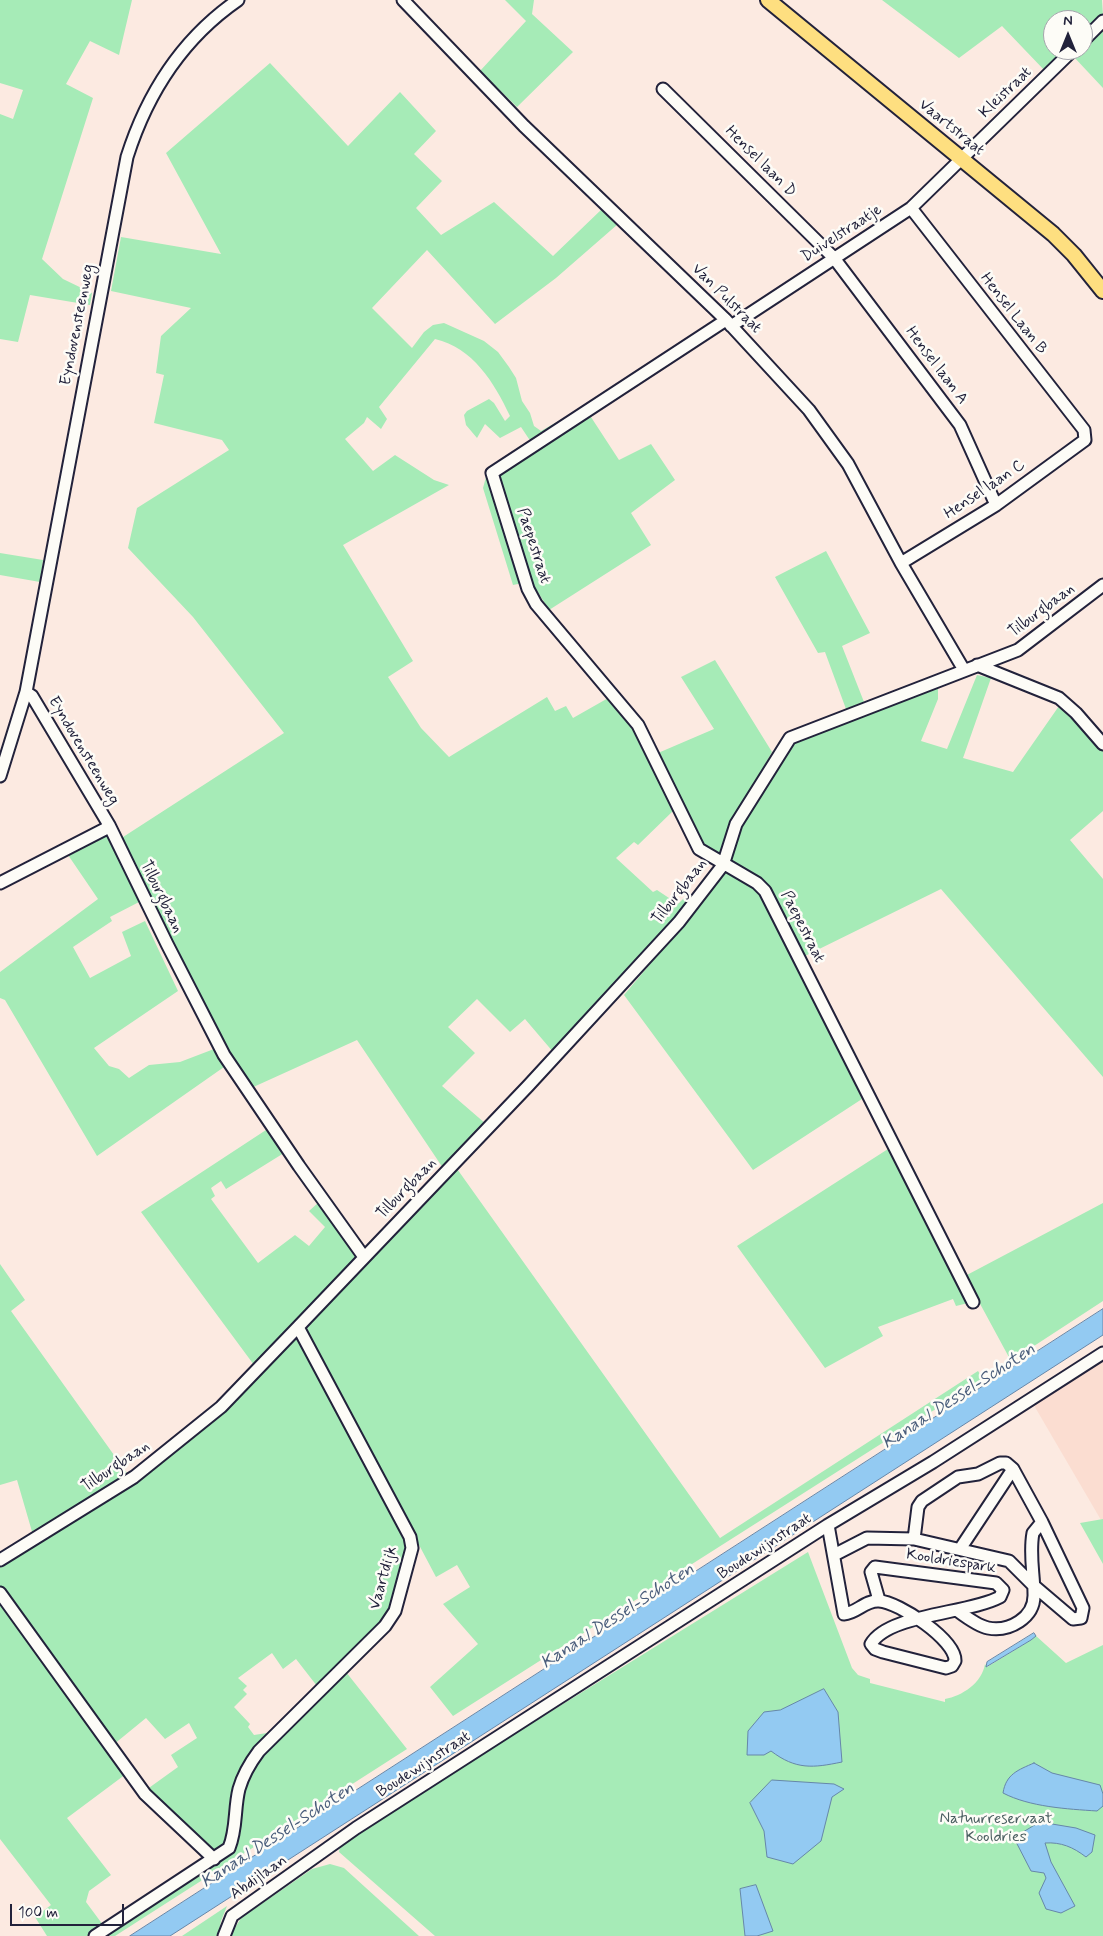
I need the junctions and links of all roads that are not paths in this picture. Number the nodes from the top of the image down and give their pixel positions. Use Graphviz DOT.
graph roads {
  1 [pos="238,0"];
  2 [pos="403,0"];
  3 [pos="768,0"];
  4 [pos="1103,21"];
  5 [pos="1093,31"];
  6 [pos="1064,60"];
  7 [pos="663,89"];
  8 [pos="962,159"];
  9 [pos="911,208"];
  10 [pos="834,258"];
  11 [pos="1103,291"];
  12 [pos="729,323"];
  13 [pos="1085,440"];
  14 [pos="492,474"];
  15 [pos="996,505"];
  16 [pos="901,563"];
  17 [pos="1103,585"];
  18 [pos="977,665"];
  19 [pos="964,670"];
  20 [pos="26,692"];
  21 [pos="1103,744"];
  22 [pos="0,776"];
  23 [pos="109,827"];
  24 [pos="722,865"];
  25 [pos="0,883"];
  26 [pos="364,1257"];
  27 [pos="973,1302"];
  28 [pos="298,1327"];
  29 [pos="1103,1353"];
  30 [pos="1014,1469"];
  31 [pos="1042,1522"];
  32 [pos="828,1526"];
  33 [pos="914,1539"];
  34 [pos="960,1549"];
  35 [pos="834,1555"];
  36 [pos="0,1560"];
  37 [pos="1032,1585"];
  38 [pos="0,1593"];
  39 [pos="878,1600"];
  40 [pos="958,1611"];
  41 [pos="918,1617"];
  42 [pos="322,1854"];
  43 [pos="214,1859"];
  44 [pos="95,1936"];
  45 [pos="224,1936"];
  1 -- 20 [label="street, Eyndovensteenweg"];
  2 -- 12 [label="street, Van Pulstraat"];
  3 -- 8 [label="main road, Vaartstraat"];
  4 -- 5 [label="street"];
  6 -- 8 [label="street, Kleistraat"];
  7 -- 10 [label="street, Hensel laan D"];
  8 -- 9 [label="street, Duivelstraatje"];
  8 -- 11 [label="main road, Vaartstraat"];
  9 -- 10 [label="street, Duivelstraatje"];
  9 -- 13 [label="street, Hensel Laan B"];
  10 -- 12 [label="street, Duivelstraatje"];
  10 -- 15 [label="street, Hensel laan A"];
  12 -- 14 [label="street, Duivelstraatje"];
  12 -- 16 [label="street, Van Pulstraat"];
  13 -- 15 [label="street, Hensel laan C"];
  14 -- 24 [label="street, Paepestraat"];
  15 -- 16 [label="street, Hensel laan C"];
  16 -- 19 [label="street, Van Pulstraat"];
  17 -- 18 [label="street, Tilburgbaan"];
  18 -- 19 [label="street, Tilburgbaan"];
  18 -- 21 [label="street"];
  19 -- 24 [label="street, Tilburgbaan"];
  20 -- 22 [label="street, Eyndovensteenweg"];
  20 -- 23 [label="street, Eyndovensteenweg"];
  23 -- 25 [label="street, Eyndovensteenweg"];
  23 -- 26 [label="street, Tilburgbaan"];
  24 -- 26 [label="street, Tilburgbaan"];
  24 -- 27 [label="street, Paepestraat"];
  26 -- 28 [label="street, Tilburgbaan"];
  28 -- 36 [label="street, Tilburgbaan"];
  28 -- 43 [label="street, Vaartdijk"];
  29 -- 32 [label="street, Boudewijnstraat"];
  30 -- 31 [label="street, Kooldriespark"];
  30 -- 33 [label="street, Kooldriespark"];
  30 -- 34 [label="street, Kooldriespark"];
  31 -- 37 [label="street"];
  31 -- 37 [label="street, Kooldriespark"];
  32 -- 35 [label="street"];
  32 -- 42 [label="street, Boudewijnstraat"];
  33 -- 34 [label="street, Kooldriespark"];
  33 -- 35 [label="street, Kooldriespark"];
  34 -- 37 [label="street, Kooldriespark"];
  35 -- 39 [label="street"];
  37 -- 40 [label="street"];
  38 -- 43 [label="street"];
  39 -- 40 [label="street, Kooldriespark"];
  39 -- 41 [label="street, Kooldriespark"];
  40 -- 41 [label="street, Kooldriespark"];
  41 -- 41 [label="street, Kooldriespark"];
  42 -- 45 [label="street, Abdijlaan"];
  43 -- 44 [label="street, Vaartdijk"];
}
